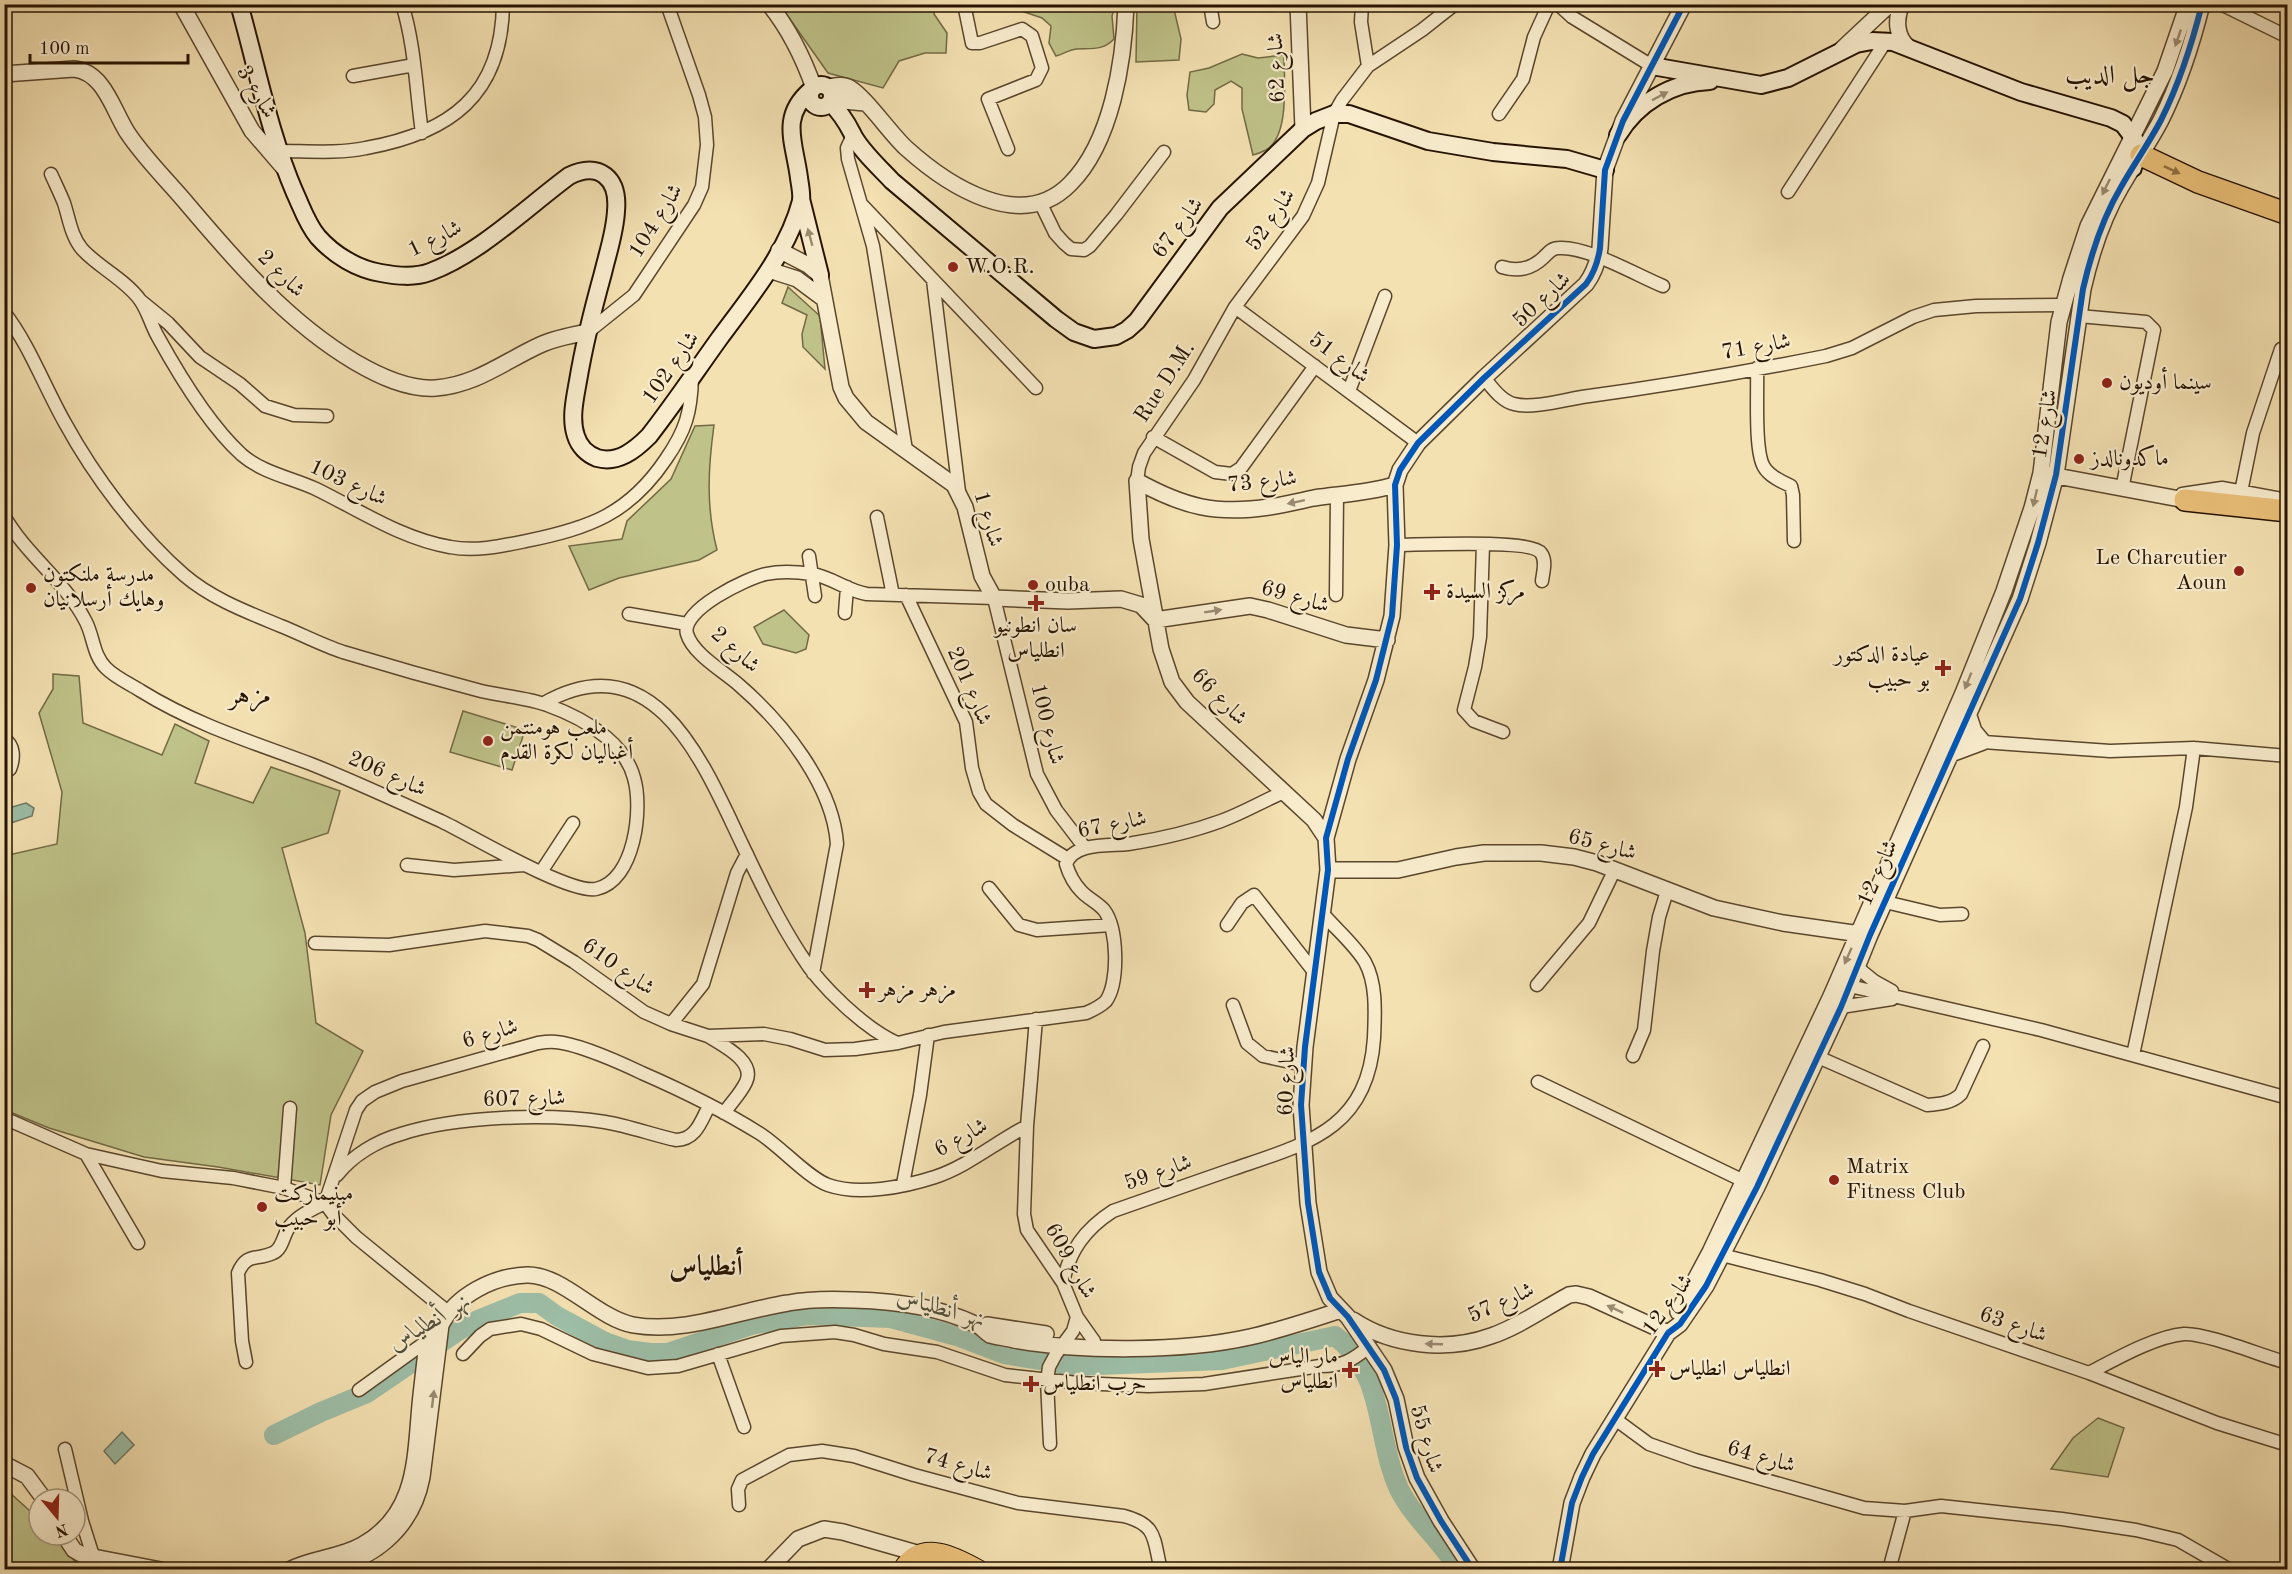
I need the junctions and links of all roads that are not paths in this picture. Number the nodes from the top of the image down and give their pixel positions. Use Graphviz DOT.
graph roads {
  1 [pos="181,4"];
  2 [pos="239,4"];
  3 [pos="402,4"];
  4 [pos="503,4"];
  5 [pos="667,4"];
  6 [pos="769,4"];
  7 [pos="964,4"];
  8 [pos="1126,4"];
  9 [pos="1210,4"];
  10 [pos="1298,4"];
  11 [pos="1362,4"];
  12 [pos="1455,4"];
  13 [pos="1549,4"];
  14 [pos="1684,4"];
  15 [pos="1890,4"];
  16 [pos="1902,4"];
  17 [pos="2188,4"];
  18 [pos="2202,4"];
  19 [pos="2221,4"];
  20 [pos="1562,6"];
  21 [pos="1213,22"];
  22 [pos="2288,37"];
  23 [pos="1886,41"];
  24 [pos="1908,47"];
  25 [pos="1839,52"];
  26 [pos="414,64"];
  27 [pos="1368,66"];
  28 [pos="1652,66"];
  29 [pos="4,74"];
  30 [pos="353,76"];
  31 [pos="1734,82"];
  32 [pos="822,97"];
  33 [pos="1334,114"];
  34 [pos="1499,114"];
  35 [pos="1302,129"];
  36 [pos="422,132"];
  37 [pos="852,134"];
  38 [pos="1618,135"];
  39 [pos="1008,149"];
  40 [pos="2134,151"];
  41 [pos="1164,152"];
  42 [pos="281,159"];
  43 [pos="1605,170"];
  44 [pos="51,174"];
  45 [pos="2200,183"];
  46 [pos="1788,192"];
  47 [pos="801,199"];
  48 [pos="1040,202"];
  49 [pos="862,204"];
  50 [pos="2288,214"];
  51 [pos="2288,225"];
  52 [pos="780,250"];
  53 [pos="1599,257"];
  54 [pos="1502,267"];
  55 [pos="769,270"];
  56 [pos="820,275"];
  57 [pos="933,280"];
  58 [pos="1663,286"];
  59 [pos="1385,296"];
  60 [pos="824,299"];
  61 [pos="140,300"];
  62 [pos="2064,305"];
  63 [pos="2037,306"];
  64 [pos="1235,307"];
  65 [pos="4,312"];
  66 [pos="2079,316"];
  67 [pos="2059,322"];
  68 [pos="588,332"];
  69 [pos="2281,349"];
  70 [pos="1315,366"];
  71 [pos="1757,368"];
  72 [pos="692,377"];
  73 [pos="1484,378"];
  74 [pos="2070,381"];
  75 [pos="1036,388"];
  76 [pos="1349,391"];
  77 [pos="327,416"];
  78 [pos="1154,437"];
  79 [pos="1418,443"];
  80 [pos="906,450"];
  81 [pos="2048,474"];
  82 [pos="1137,482"];
  83 [pos="1395,485"];
  84 [pos="2122,489"];
  85 [pos="959,492"];
  86 [pos="1370,492"];
  87 [pos="2241,492"];
  88 [pos="1337,495"];
  89 [pos="2175,499"];
  90 [pos="2288,500"];
  91 [pos="1395,504"];
  92 [pos="2288,511"];
  93 [pos="4,516"];
  94 [pos="877,517"];
  95 [pos="2288,519"];
  96 [pos="1794,541"];
  97 [pos="1483,544"];
  98 [pos="1397,545"];
  99 [pos="809,556"];
  100 [pos="812,574"];
  101 [pos="1542,581"];
  102 [pos="847,586"];
  103 [pos="899,595"];
  104 [pos="1336,595"];
  105 [pos="815,596"];
  106 [pos="994,598"];
  107 [pos="845,613"];
  108 [pos="629,614"];
  109 [pos="1155,620"];
  110 [pos="687,624"];
  111 [pos="1387,640"];
  112 [pos="544,703"];
  113 [pos="1969,716"];
  114 [pos="1503,732"];
  115 [pos="1952,735"];
  116 [pos="4,739"];
  117 [pos="1983,742"];
  118 [pos="2194,748"];
  119 [pos="1951,754"];
  120 [pos="2288,756"];
  121 [pos="4,773"];
  122 [pos="1284,792"];
  123 [pos="573,823"];
  124 [pos="1326,838"];
  125 [pos="1085,848"];
  126 [pos="747,854"];
  127 [pos="1068,859"];
  128 [pos="524,865"];
  129 [pos="407,866"];
  130 [pos="1615,869"];
  131 [pos="1328,870"];
  132 [pos="541,872"];
  133 [pos="989,888"];
  134 [pos="1668,891"];
  135 [pos="1879,901"];
  136 [pos="1323,914"];
  137 [pos="1962,914"];
  138 [pos="1111,925"];
  139 [pos="1227,925"];
  140 [pos="1864,934"];
  141 [pos="315,943"];
  142 [pos="1858,968"];
  143 [pos="813,973"];
  144 [pos="1315,973"];
  145 [pos="1537,985"];
  146 [pos="1843,985"];
  147 [pos="1903,998"];
  148 [pos="1233,1005"];
  149 [pos="1842,1007"];
  150 [pos="1036,1019"];
  151 [pos="672,1024"];
  152 [pos="708,1035"];
  153 [pos="928,1035"];
  154 [pos="898,1043"];
  155 [pos="1983,1046"];
  156 [pos="2133,1055"];
  157 [pos="1632,1056"];
  158 [pos="1818,1057"];
  159 [pos="1304,1065"];
  160 [pos="1538,1082"];
  161 [pos="2288,1098"];
  162 [pos="709,1106"];
  163 [pos="290,1108"];
  164 [pos="724,1113"];
  165 [pos="4,1119"];
  166 [pos="1027,1126"];
  167 [pos="1304,1145"];
  168 [pos="86,1154"];
  169 [pos="335,1179"];
  170 [pos="903,1184"];
  171 [pos="1750,1184"];
  172 [pos="284,1188"];
  173 [pos="326,1203"];
  174 [pos="138,1243"];
  175 [pos="1715,1254"];
  176 [pos="1063,1283"];
  177 [pos="1341,1310"];
  178 [pos="1077,1317"];
  179 [pos="1670,1331"];
  180 [pos="437,1333"];
  181 [pos="1393,1338"];
  182 [pos="1094,1341"];
  183 [pos="1061,1346"];
  184 [pos="1369,1352"];
  185 [pos="464,1354"];
  186 [pos="718,1354"];
  187 [pos="246,1362"];
  188 [pos="2288,1363"];
  189 [pos="2089,1373"];
  190 [pos="1047,1381"];
  191 [pos="358,1390"];
  192 [pos="1615,1419"];
  193 [pos="744,1427"];
  194 [pos="1050,1444"];
  195 [pos="2288,1445"];
  196 [pos="64,1449"];
  197 [pos="4,1464"];
  198 [pos="35,1487"];
  199 [pos="739,1505"];
  200 [pos="1905,1511"];
  201 [pos="72,1547"];
  202 [pos="920,1554"];
  203 [pos="94,1559"];
  204 [pos="362,1564"];
  205 [pos="161,1569"];
  206 [pos="289,1569"];
  207 [pos="321,1569"];
  208 [pos="768,1569"];
  209 [pos="904,1569"];
  210 [pos="978,1569"];
  211 [pos="1161,1569"];
  212 [pos="1473,1569"];
  213 [pos="1560,1569"];
  214 [pos="1889,1569"];
  215 [pos="2230,1569"];
  1 -- 42 [label="street, شارع 3"];
  2 -- 42 [label="main road, شارع 1"];
  3 -- 26 [label="street"];
  4 -- 36 [label="street"];
  5 -- 68 [label="street, شارع 104"];
  6 -- 32 [label="street"];
  7 -- 39 [label="street"];
  8 -- 48 [label="street"];
  9 -- 21 [label="street"];
  10 -- 35 [label="street, شارع 62"];
  11 -- 27 [label="street"];
  12 -- 27 [label="street, شارع 52"];
  13 -- 34 [label="street"];
  14 -- 28 [label="street, شارع 50"];
  15 -- 25 [label="street"];
  16 -- 24 [label="street"];
  17 -- 40 [label="street, one-way"];
  18 -- 40 [label="street"];
  19 -- 22 [label="street"];
  20 -- 28 [label="street"];
  23 -- 24 [label="main road"];
  23 -- 25 [label="main road"];
  23 -- 46 [label="street"];
  24 -- 40 [label="main road"];
  25 -- 31 [label="main road"];
  26 -- 30 [label="street"];
  26 -- 36 [label="street"];
  27 -- 33 [label="street, شارع 52"];
  28 -- 31 [label="main road"];
  28 -- 38 [label="street, شارع 50"];
  29 -- 68 [label="street, شارع 2"];
  38 -- 31 [label="main road, one-way"];
  32 -- 37 [label="main road, شارع 67"];
  32 -- 47 [label="main road, شارع 102"];
  32 -- 48 [label="street"];
  33 -- 35 [label="main road, شارع 67"];
  33 -- 43 [label="main road"];
  33 -- 64 [label="street, شارع 52"];
  35 -- 37 [label="main road, شارع 67"];
  36 -- 42 [label="street"];
  37 -- 49 [label="street"];
  38 -- 43 [label="street, شارع 50"];
  40 -- 45 [label="highway, one-way"];
  40 -- 62 [label="street, شارع 12, one-way"];
  40 -- 66 [label="street, شارع 12"];
  41 -- 48 [label="street"];
  42 -- 68 [label="main road, شارع 1"];
  43 -- 53 [label="street, شارع 50"];
  44 -- 61 [label="street, شارع 103"];
  45 -- 50 [label="highway"];
  45 -- 51 [label="highway"];
  47 -- 52 [label="main road, شارع 102"];
  56 -- 47 [label="main road, one-way"];
  49 -- 57 [label="street"];
  49 -- 80 [label="street"];
  52 -- 55 [label="main road, شارع 102"];
  52 -- 56 [label="street"];
  53 -- 54 [label="street"];
  53 -- 58 [label="street"];
  53 -- 73 [label="street, شارع 50"];
  55 -- 60 [label="street"];
  55 -- 72 [label="main road, شارع 102"];
  56 -- 60 [label="street, شارع 1"];
  57 -- 75 [label="street"];
  57 -- 85 [label="street"];
  59 -- 76 [label="street"];
  60 -- 80 [label="street, شارع 1"];
  61 -- 72 [label="street, شارع 103"];
  61 -- 77 [label="street"];
  62 -- 63 [label="street, شارع 71"];
  62 -- 67 [label="street, شارع 12"];
  62 -- 74 [label="street"];
  63 -- 67 [label="street"];
  63 -- 71 [label="street, شارع 71"];
  64 -- 70 [label="street, شارع 51"];
  64 -- 78 [label="street, Rue D.M."];
  65 -- 112 [label="street"];
  66 -- 74 [label="street, شارع 12"];
  66 -- 84 [label="street"];
  67 -- 81 [label="street, شارع 12"];
  68 -- 72 [label="main road, شارع 102"];
  69 -- 87 [label="street"];
  70 -- 76 [label="street, شارع 51"];
  70 -- 78 [label="street"];
  71 -- 73 [label="street, شارع 71"];
  71 -- 96 [label="street"];
  73 -- 79 [label="street, شارع 50"];
  74 -- 81 [label="street, شارع 12"];
  76 -- 79 [label="street, شارع 51"];
  78 -- 82 [label="street, Rue D.M."];
  79 -- 83 [label="street, شارع 50"];
  80 -- 85 [label="street, شارع 1"];
  81 -- 84 [label="street"];
  81 -- 113 [label="street, شارع 12"];
  81 -- 115 [label="street, شارع 12, one-way"];
  88 -- 82 [label="street, شارع 73, one-way"];
  82 -- 109 [label="street, شارع 66"];
  83 -- 86 [label="street, شارع 73"];
  83 -- 91 [label="street"];
  84 -- 89 [label="street"];
  85 -- 106 [label="street, شارع 1"];
  86 -- 88 [label="street, شارع 73"];
  86 -- 91 [label="street"];
  87 -- 89 [label="street"];
  87 -- 90 [label="street"];
  88 -- 104 [label="street"];
  89 -- 92 [label="highway"];
  89 -- 95 [label="street"];
  91 -- 98 [label="street"];
  93 -- 128 [label="street, شارع 206"];
  94 -- 103 [label="street, شارع 201"];
  97 -- 98 [label="street"];
  97 -- 101 [label="street"];
  97 -- 114 [label="street"];
  98 -- 111 [label="street"];
  99 -- 100 [label="street"];
  100 -- 102 [label="street, شارع 2"];
  100 -- 105 [label="street"];
  100 -- 110 [label="street, شارع 2"];
  102 -- 103 [label="street, شارع 2"];
  102 -- 107 [label="street"];
  103 -- 106 [label="street, شارع 2"];
  103 -- 127 [label="street, شارع 201"];
  106 -- 109 [label="street"];
  106 -- 125 [label="street, شارع 100"];
  108 -- 110 [label="street"];
  109 -- 111 [label="street, شارع 69, one-way"];
  109 -- 122 [label="street, شارع 66"];
  110 -- 143 [label="street, شارع 2"];
  111 -- 124 [label="street"];
  112 -- 126 [label="street"];
  112 -- 132 [label="street, شارع 206"];
  113 -- 115 [label="street, شارع 12"];
  113 -- 117 [label="street"];
  115 -- 117 [label="street"];
  115 -- 119 [label="street, شارع 12"];
  115 -- 135 [label="street, شارع 12"];
  116 -- 121 [label="street"];
  117 -- 118 [label="street"];
  117 -- 119 [label="street"];
  118 -- 120 [label="street"];
  118 -- 156 [label="street"];
  119 -- 135 [label="street, شارع 12"];
  122 -- 124 [label="street, شارع 66"];
  122 -- 125 [label="street, شارع 67"];
  123 -- 132 [label="street"];
  124 -- 131 [label="street, شارع 60"];
  125 -- 127 [label="street, شارع 67"];
  126 -- 143 [label="street"];
  126 -- 151 [label="street"];
  127 -- 138 [label="street, شارع 67"];
  128 -- 129 [label="street"];
  128 -- 132 [label="street, شارع 206"];
  130 -- 131 [label="street, شارع 65"];
  130 -- 134 [label="street, شارع 65"];
  130 -- 145 [label="street"];
  131 -- 136 [label="street, شارع 60"];
  133 -- 138 [label="street"];
  134 -- 140 [label="street, شارع 65"];
  134 -- 157 [label="street"];
  135 -- 137 [label="street"];
  135 -- 140 [label="street, شارع 12"];
  136 -- 144 [label="street, شارع 60"];
  136 -- 167 [label="street"];
  138 -- 150 [label="street"];
  139 -- 144 [label="street"];
  140 -- 142 [label="street, شارع 12"];
  140 -- 146 [label="street, شارع 12, one-way"];
  141 -- 151 [label="street, شارع 610"];
  142 -- 146 [label="street, شارع 12"];
  142 -- 147 [label="street"];
  143 -- 154 [label="street"];
  144 -- 159 [label="street, شارع 60"];
  146 -- 147 [label="street"];
  146 -- 149 [label="street, شارع 12"];
  146 -- 171 [label="street, شارع 12"];
  147 -- 149 [label="street"];
  147 -- 156 [label="street"];
  148 -- 159 [label="street"];
  149 -- 158 [label="street, شارع 12"];
  150 -- 153 [label="street"];
  150 -- 166 [label="street, شارع 609"];
  151 -- 152 [label="street, شارع 610"];
  152 -- 154 [label="street, شارع 610"];
  152 -- 164 [label="street"];
  153 -- 154 [label="street"];
  153 -- 170 [label="street"];
  155 -- 158 [label="street"];
  156 -- 161 [label="street"];
  158 -- 171 [label="street, شارع 12"];
  159 -- 167 [label="street, شارع 60"];
  160 -- 171 [label="street"];
  162 -- 164 [label="street, شارع 6"];
  162 -- 169 [label="street, شارع 607"];
  162 -- 169 [label="street, شارع 6"];
  163 -- 172 [label="street"];
  164 -- 170 [label="street, شارع 6"];
  165 -- 168 [label="street"];
  166 -- 170 [label="street, شارع 6"];
  166 -- 176 [label="street, شارع 609"];
  167 -- 176 [label="street, شارع 59"];
  167 -- 177 [label="street, شارع 60"];
  168 -- 172 [label="street"];
  168 -- 174 [label="street"];
  169 -- 173 [label="street, شارع 6"];
  171 -- 175 [label="street, شارع 12"];
  172 -- 173 [label="street"];
  173 -- 180 [label="street"];
  173 -- 187 [label="street"];
  175 -- 179 [label="street, شارع 12"];
  175 -- 189 [label="street, شارع 63"];
  176 -- 178 [label="street, شارع 609"];
  177 -- 181 [label="street, شارع 57"];
  177 -- 182 [label="street"];
  177 -- 183 [label="street"];
  177 -- 184 [label="street, شارع 55"];
  178 -- 182 [label="street"];
  178 -- 183 [label="street, شارع 609"];
  179 -- 181 [label="street, شارع 57, one-way"];
  179 -- 192 [label="street, شارع 12"];
  180 -- 183 [label="street"];
  180 -- 191 [label="street"];
  204 -- 180 [label="street, one-way"];
  180 -- 206 [label="street"];
  181 -- 184 [label="street"];
  182 -- 183 [label="street"];
  183 -- 190 [label="street, شارع 609"];
  184 -- 190 [label="street"];
  184 -- 212 [label="street, شارع 55"];
  185 -- 186 [label="street"];
  186 -- 190 [label="street"];
  186 -- 193 [label="street"];
  188 -- 189 [label="street"];
  189 -- 195 [label="street, شارع 63"];
  190 -- 194 [label="street, شارع 609"];
  192 -- 200 [label="street, شارع 64"];
  192 -- 213 [label="street, شارع 12"];
  196 -- 203 [label="street"];
  197 -- 198 [label="street"];
  199 -- 211 [label="street, شارع 74"];
  200 -- 214 [label="street"];
  200 -- 215 [label="street, شارع 64"];
  201 -- 203 [label="street"];
  202 -- 208 [label="street"];
  202 -- 209 [label="highway"];
  202 -- 210 [label="highway"];
  203 -- 205 [label="street"];
  204 -- 207 [label="street"];
}
